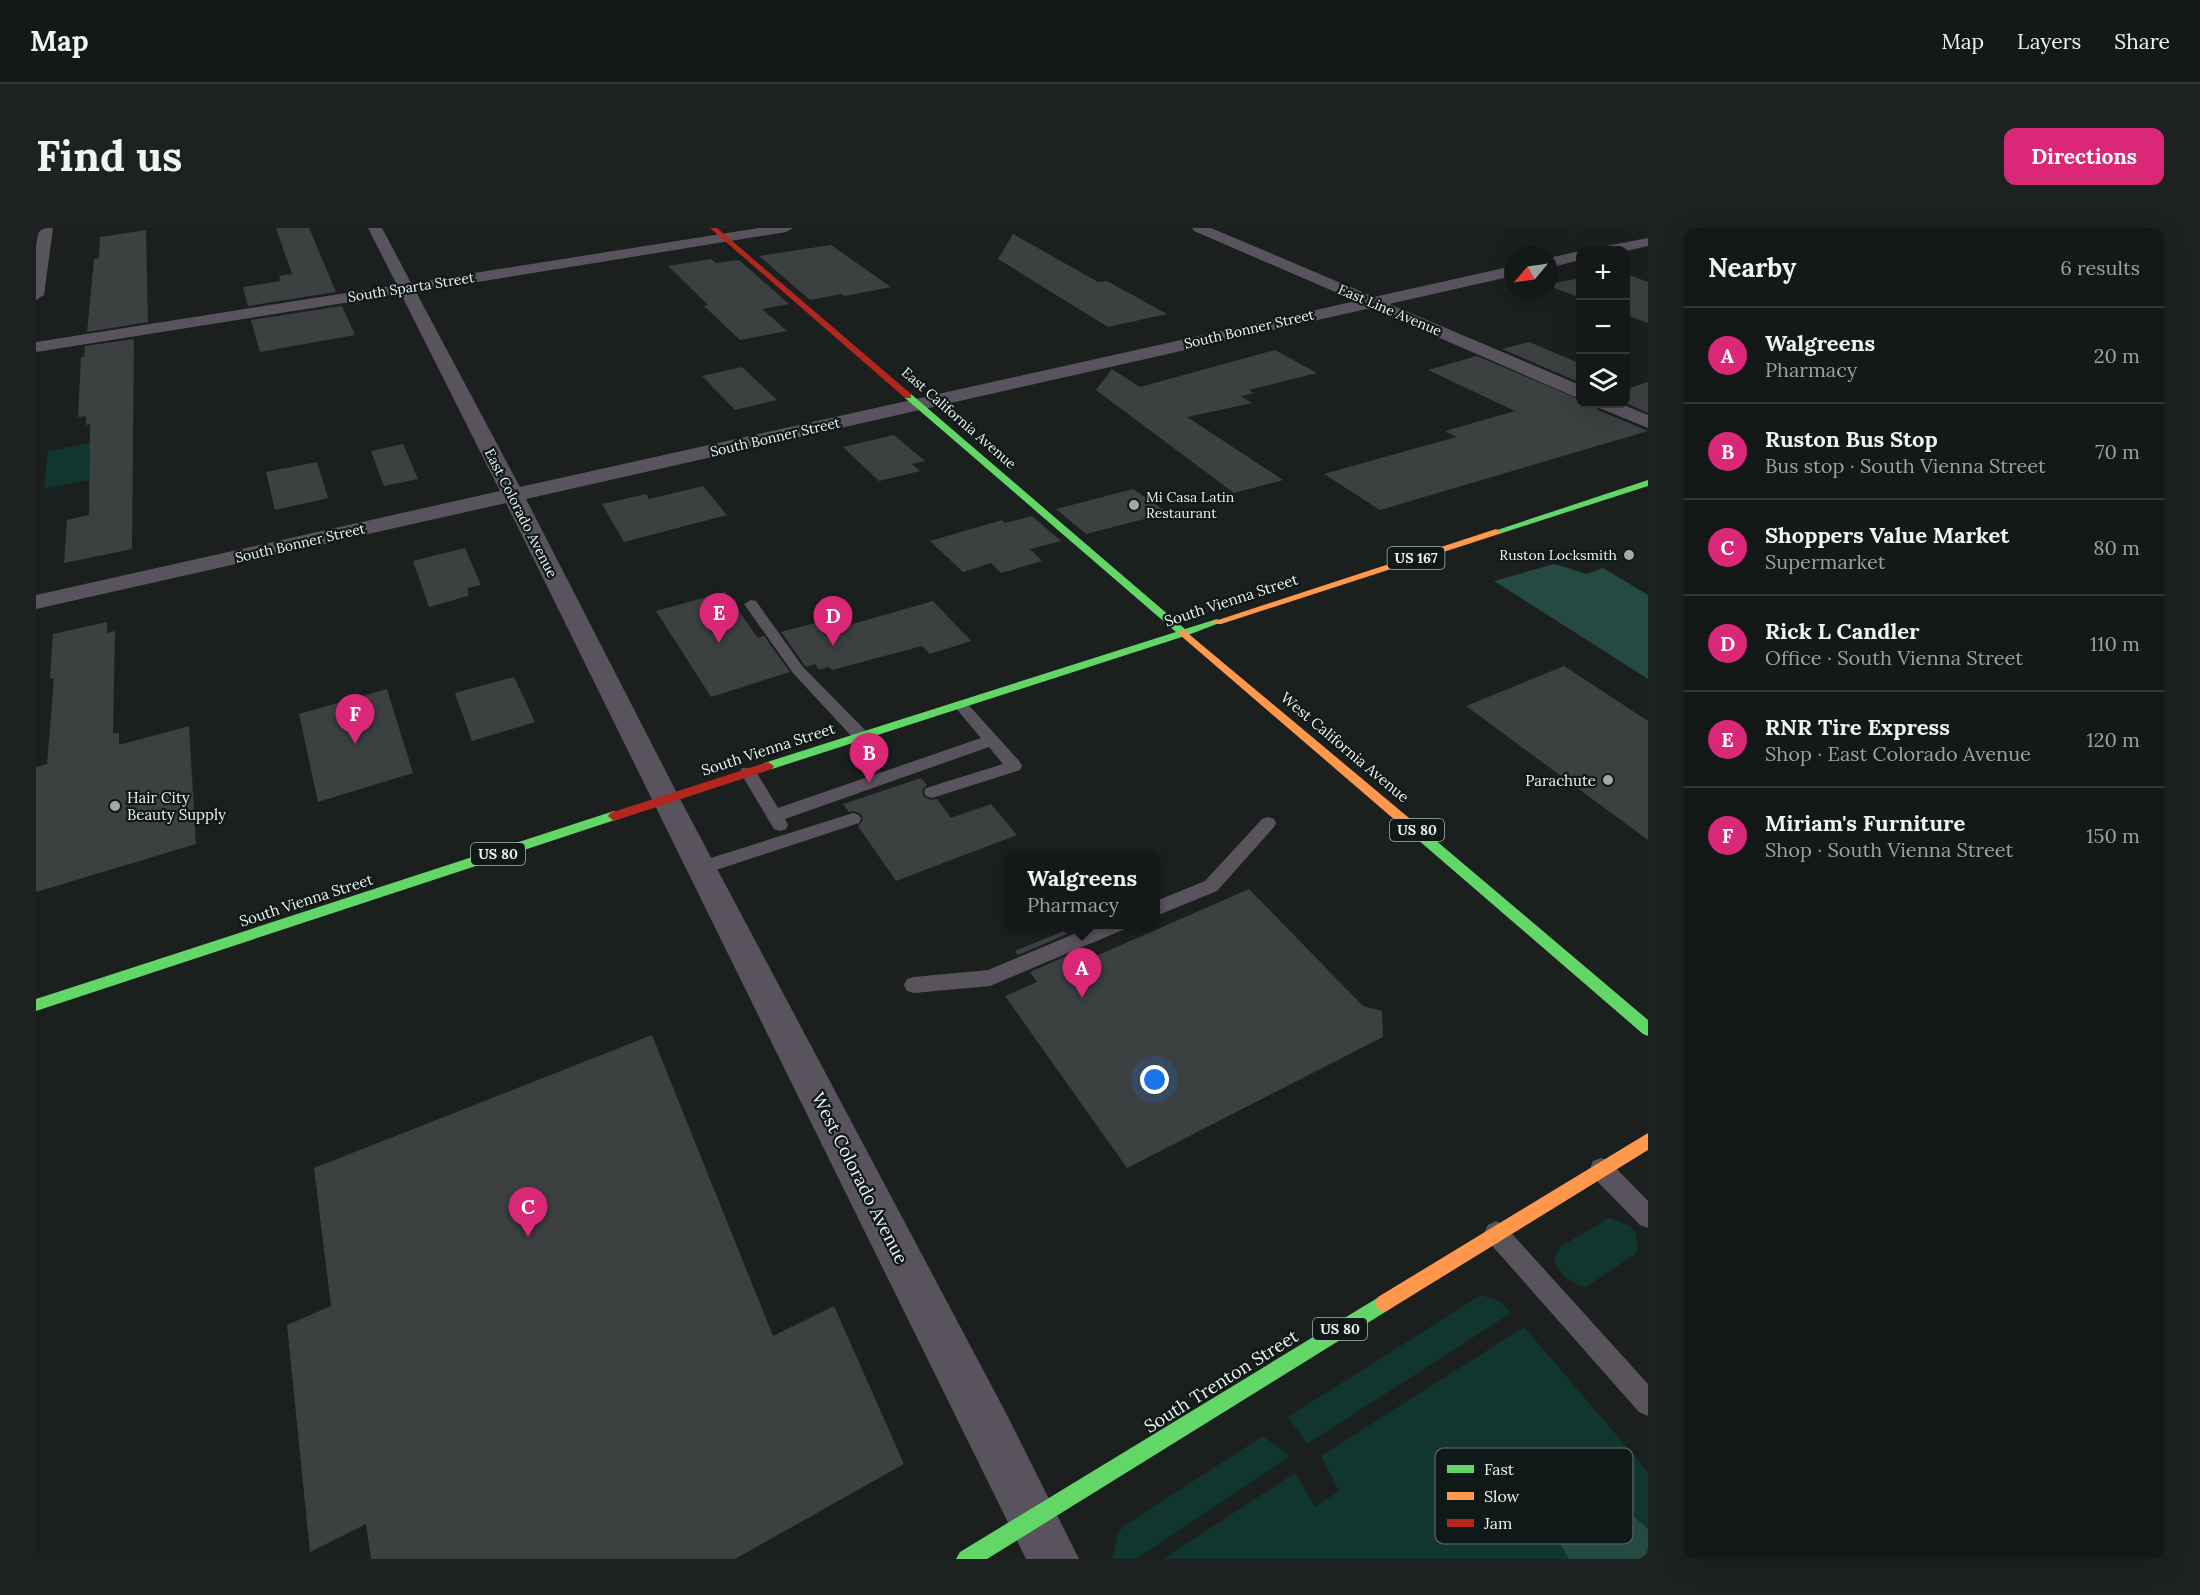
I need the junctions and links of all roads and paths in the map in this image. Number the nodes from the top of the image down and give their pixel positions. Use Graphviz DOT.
graph roads {
  1 [pos="46,228"];
  2 [pos="375,228"];
  3 [pos="786,228"];
  4 [pos="1198,228"];
  5 [pos="719,233"];
  6 [pos="1648,242"];
  7 [pos="1627,246"];
  8 [pos="1576,257"];
  9 [pos="1558,261"];
  10 [pos="1504,273"];
  11 [pos="406,288"];
  12 [pos="36,296"];
  13 [pos="1370,302"];
  14 [pos="36,347"];
  15 [pos="1576,390"];
  16 [pos="917,404"];
  17 [pos="1615,408"];
  18 [pos="1648,422"];
  19 [pos="1648,483"];
  20 [pos="513,495"];
  21 [pos="36,602"];
  22 [pos="751,604"];
  23 [pos="1184,633"];
  24 [pos="961,705"];
  25 [pos="861,736"];
  26 [pos="992,740"];
  27 [pos="748,772"];
  28 [pos="932,792"];
  29 [pos="665,799"];
  30 [pos="775,816"];
  31 [pos="854,819"];
  32 [pos="1268,823"];
  33 [pos="788,840"];
  34 [pos="701,868"];
  35 [pos="1160,907"];
  36 [pos="1106,929"];
  37 [pos="914,985"];
  38 [pos="36,1005"];
  39 [pos="1648,1029"];
  40 [pos="1648,1141"];
  41 [pos="1601,1169"];
  42 [pos="1648,1217"];
  43 [pos="1496,1233"];
  44 [pos="1648,1403"];
  45 [pos="1042,1538"];
  46 [pos="967,1559"];
  1 -- 12 [label="street"];
  2 -- 11 [label="street, East Colorado Avenue"];
  3 -- 5 [label="street, South Sparta Street"];
  4 -- 13 [label="street, East Line Avenue"];
  5 -- 11 [label="street, South Sparta Street"];
  5 -- 16 [label="main road, East California Avenue"];
  6 -- 7 [label="street"];
  8 -- 9 [label="street"];
  10 -- 13 [label="street, South Bonner Street"];
  11 -- 14 [label="street, South Sparta Street"];
  11 -- 20 [label="street, East Colorado Avenue"];
  13 -- 15 [label="street, East Line Avenue"];
  13 -- 16 [label="street, South Bonner Street"];
  16 -- 20 [label="street, South Bonner Street"];
  16 -- 23 [label="main road, East California Avenue"];
  17 -- 18 [label="street"];
  19 -- 23 [label="main road, South Vienna Street / US 167"];
  20 -- 21 [label="street, South Bonner Street"];
  20 -- 29 [label="street, East Colorado Avenue"];
  22 -- 25 [label="lane"];
  23 -- 24 [label="main road, South Vienna Street / US 80"];
  23 -- 39 [label="main road, West California Avenue / US 80"];
  24 -- 25 [label="main road, South Vienna Street / US 80"];
  24 -- 26 [label="lane"];
  25 -- 27 [label="main road, South Vienna Street / US 80"];
  26 -- 28 [label="lane"];
  26 -- 30 [label="lane"];
  27 -- 29 [label="main road, South Vienna Street / US 80"];
  27 -- 30 [label="lane"];
  29 -- 34 [label="street, West Colorado Avenue"];
  29 -- 38 [label="main road, South Vienna Street / US 80"];
  30 -- 33 [label="lane"];
  31 -- 33 [label="lane"];
  32 -- 35 [label="lane"];
  33 -- 34 [label="lane"];
  34 -- 45 [label="street, West Colorado Avenue"];
  36 -- 37 [label="lane"];
  40 -- 41 [label="main road, South Trenton Street / US 80"];
  41 -- 42 [label="lane"];
  41 -- 43 [label="main road, South Trenton Street / US 80"];
  43 -- 44 [label="lane"];
  43 -- 45 [label="main road, South Trenton Street / US 80"];
  45 -- 46 [label="main road, South Trenton Street / US 80"];
}
